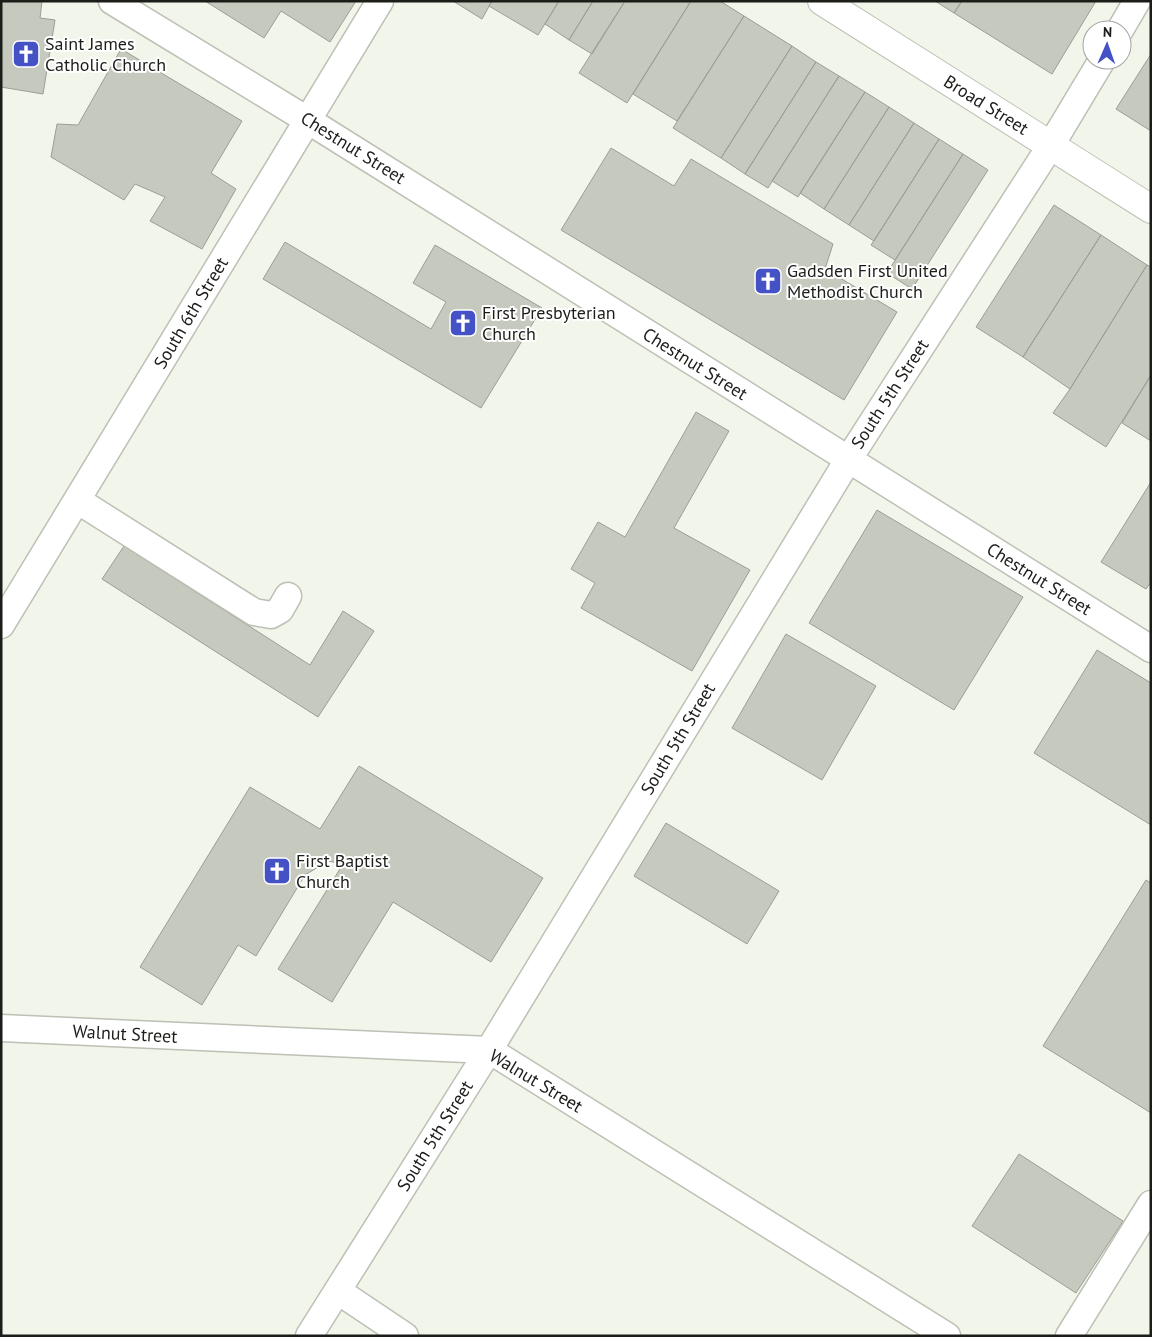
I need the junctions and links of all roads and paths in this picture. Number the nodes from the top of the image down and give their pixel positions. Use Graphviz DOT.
graph roads {
  1 [pos="112,1"];
  2 [pos="380,1"];
  3 [pos="822,1"];
  4 [pos="1137,1"];
  5 [pos="1126,20"];
  6 [pos="1096,70"];
  7 [pos="309,121"];
  8 [pos="1050,145"];
  9 [pos="1151,209"];
  10 [pos="848,460"];
  11 [pos="77,500"];
  12 [pos="288,596"];
  13 [pos="3,617"];
  14 [pos="1151,649"];
  15 [pos="1,1028"];
  16 [pos="489,1050"];
  17 [pos="1151,1204"];
  18 [pos="338,1291"];
  19 [pos="309,1336"];
  20 [pos="405,1336"];
  21 [pos="947,1336"];
  22 [pos="1069,1336"];
  1 -- 7 [label="street, Chestnut Street"];
  2 -- 7 [label="street, South 6th Street"];
  3 -- 8 [label="main road, Broad Street"];
  4 -- 5 [label="street"];
  6 -- 8 [label="street, South 5th Street"];
  7 -- 10 [label="street, Chestnut Street"];
  7 -- 11 [label="street, South 6th Street"];
  8 -- 9 [label="main road, Broad Street"];
  8 -- 10 [label="street, South 5th Street"];
  10 -- 14 [label="street, Chestnut Street"];
  10 -- 16 [label="street, South 5th Street"];
  11 -- 12 [label="street"];
  11 -- 13 [label="street, South 6th Street"];
  15 -- 16 [label="street, Walnut Street"];
  16 -- 18 [label="street, South 5th Street"];
  16 -- 21 [label="street, Walnut Street"];
  17 -- 22 [label="street"];
  18 -- 19 [label="street, South 5th Street"];
  18 -- 20 [label="street"];
}
